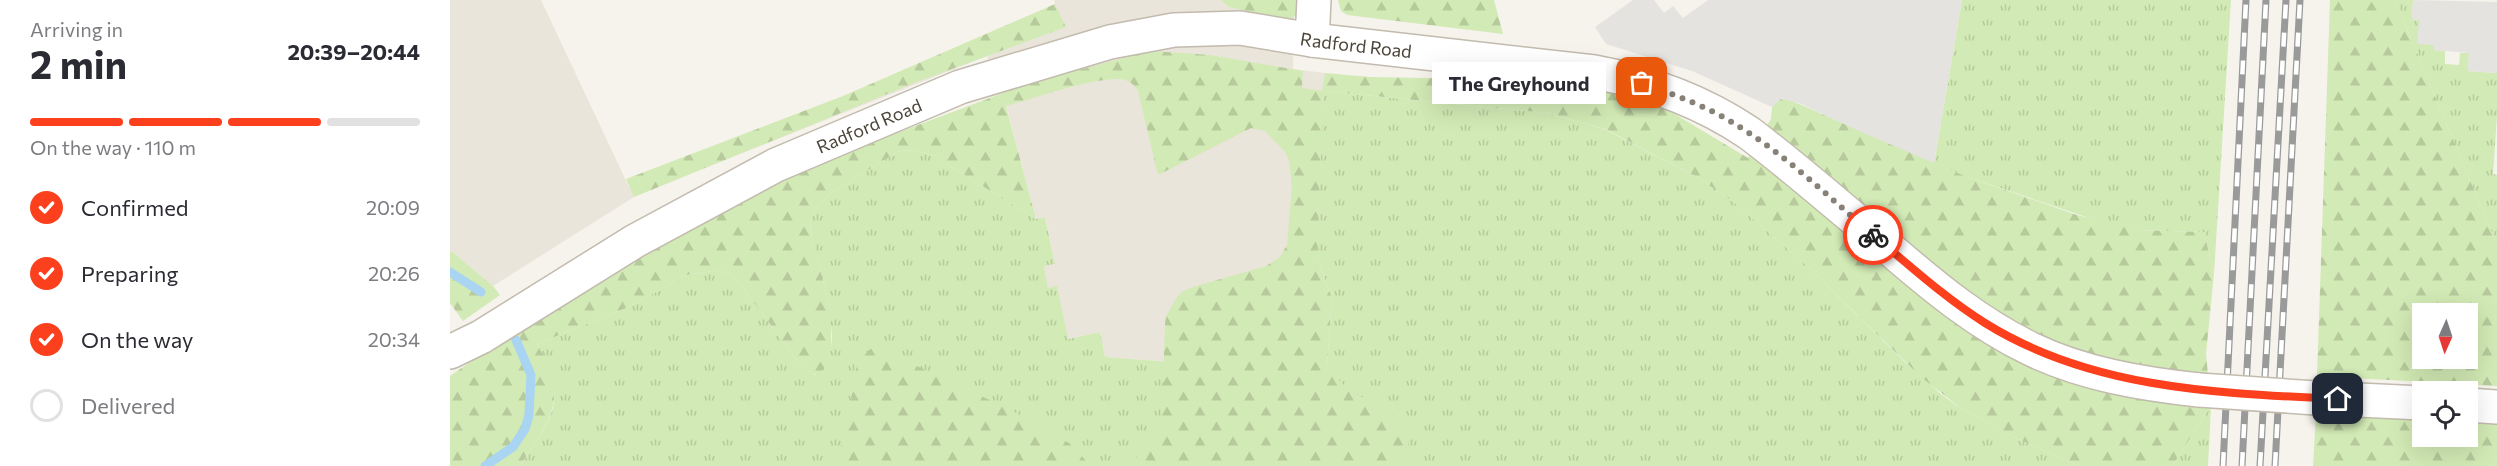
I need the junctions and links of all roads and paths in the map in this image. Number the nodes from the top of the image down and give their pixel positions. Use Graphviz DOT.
graph roads {
  1 [pos="1314,0"];
  2 [pos="1312,40"];
  3 [pos="450,352"];
  4 [pos="2412,403"];
  5 [pos="2478,406"];
  6 [pos="2497,407"];
  1 -- 2 [label="street"];
  2 -- 3 [label="street, Radford Road"];
  2 -- 4 [label="street, Radford Road, bridge"];
  5 -- 6 [label="street"];
}
